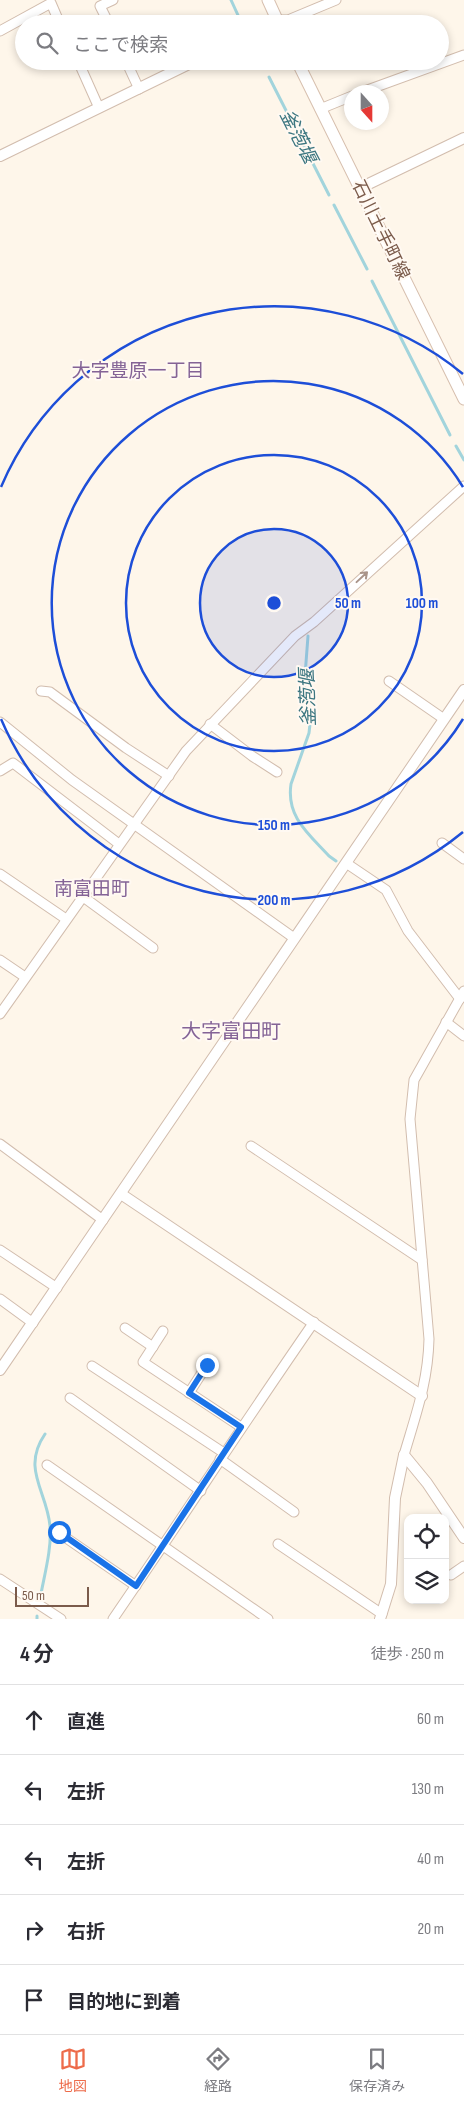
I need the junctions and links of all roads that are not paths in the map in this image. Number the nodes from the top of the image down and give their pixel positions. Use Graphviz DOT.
graph roads {
  1 [pos="113,0"];
  2 [pos="336,0"];
  3 [pos="271,1"];
  4 [pos="29,15"];
  5 [pos="56,15"];
  6 [pos="104,15"];
  7 [pos="274,15"];
  8 [pos="300,15"];
  9 [pos="15,23"];
  10 [pos="0,31"];
  11 [pos="464,55"];
  12 [pos="449,60"];
  13 [pos="82,70"];
  14 [pos="130,70"];
  15 [pos="177,70"];
  16 [pos="301,70"];
  17 [pos="423,70"];
  18 [pos="381,85"];
  19 [pos="139,89"];
  20 [pos="344,99"];
  21 [pos="99,108"];
  22 [pos="320,108"];
  23 [pos="464,138"];
  24 [pos="0,156"];
  25 [pos="360,188"];
  26 [pos="464,399"];
  27 [pos="464,486"];
  28 [pos="389,681"];
  29 [pos="464,690"];
  30 [pos="41,691"];
  31 [pos="444,719"];
  32 [pos="0,722"];
  33 [pos="210,724"];
  34 [pos="0,771"];
  35 [pos="277,772"];
  36 [pos="169,776"];
  37 [pos="135,823"];
  38 [pos="442,843"];
  39 [pos="119,844"];
  40 [pos="464,859"];
  41 [pos="346,863"];
  42 [pos="0,874"];
  43 [pos="82,896"];
  44 [pos="66,919"];
  45 [pos="294,938"];
  46 [pos="153,948"];
  47 [pos="0,960"];
  48 [pos="26,977"];
  49 [pos="462,995"];
  50 [pos="0,1014"];
  51 [pos="446,1022"];
  52 [pos="464,1036"];
  53 [pos="0,1144"];
  54 [pos="251,1146"];
  55 [pos="121,1194"];
  56 [pos="103,1220"];
  57 [pos="0,1250"];
  58 [pos="422,1260"];
  59 [pos="57,1288"];
  60 [pos="0,1299"];
  61 [pos="314,1322"];
  62 [pos="33,1323"];
  63 [pos="125,1328"];
  64 [pos="163,1331"];
  65 [pos="153,1347"];
  66 [pos="207,1365"];
  67 [pos="92,1366"];
  68 [pos="0,1370"];
  69 [pos="189,1393"];
  70 [pos="422,1396"];
  71 [pos="70,1398"];
  72 [pos="241,1427"];
  73 [pos="404,1455"];
  74 [pos="222,1456"];
  75 [pos="47,1465"];
  76 [pos="201,1491"];
  77 [pos="294,1512"];
  78 [pos="59,1532"];
  79 [pos="464,1538"];
  80 [pos="278,1544"];
  81 [pos="164,1546"];
  82 [pos="464,1566"];
  83 [pos="451,1576"];
  84 [pos="0,1578"];
  85 [pos="136,1586"];
  86 [pos="381,1617"];
  87 [pos="61,1619"];
  88 [pos="113,1619"];
  89 [pos="268,1619"];
  1 -- 6 [label="street"];
  2 -- 8 [label="street"];
  3 -- 7 [label="main road"];
  4 -- 5 [label="street"];
  9 -- 10 [label="street"];
  11 -- 12 [label="street"];
  13 -- 21 [label="street"];
  14 -- 19 [label="street"];
  15 -- 19 [label="street"];
  16 -- 22 [label="main road, 石川土手町線"];
  17 -- 18 [label="street"];
  19 -- 21 [label="street"];
  20 -- 22 [label="street"];
  21 -- 24 [label="street"];
  22 -- 25 [label="main road, 石川土手町線"];
  23 -- 25 [label="street"];
  25 -- 26 [label="main road, 石川土手町線"];
  33 -- 27 [label="street, one-way"];
  28 -- 31 [label="street"];
  29 -- 31 [label="street"];
  30 -- 36 [label="street"];
  31 -- 41 [label="street"];
  32 -- 37 [label="street"];
  33 -- 35 [label="street"];
  33 -- 36 [label="street"];
  34 -- 39 [label="street"];
  36 -- 37 [label="street"];
  37 -- 39 [label="street"];
  37 -- 45 [label="street"];
  38 -- 40 [label="street"];
  39 -- 43 [label="street"];
  41 -- 45 [label="street"];
  41 -- 49 [label="street"];
  42 -- 44 [label="street"];
  43 -- 44 [label="street"];
  43 -- 46 [label="street"];
  44 -- 48 [label="street"];
  45 -- 55 [label="street"];
  47 -- 48 [label="street"];
  48 -- 50 [label="street"];
  49 -- 51 [label="street"];
  51 -- 52 [label="street"];
  51 -- 58 [label="street"];
  53 -- 56 [label="street"];
  54 -- 58 [label="street"];
  55 -- 56 [label="street"];
  55 -- 61 [label="street"];
  56 -- 59 [label="street"];
  57 -- 59 [label="street"];
  58 -- 70 [label="street"];
  59 -- 62 [label="street"];
  60 -- 62 [label="street"];
  61 -- 70 [label="street"];
  61 -- 72 [label="street"];
  62 -- 68 [label="street"];
  63 -- 65 [label="street"];
  64 -- 65 [label="street"];
  65 -- 69 [label="street"];
  66 -- 69 [label="street"];
  67 -- 74 [label="street"];
  69 -- 72 [label="street"];
  70 -- 73 [label="street"];
  71 -- 76 [label="street"];
  72 -- 74 [label="street"];
  73 -- 79 [label="street"];
  73 -- 86 [label="street"];
  74 -- 76 [label="street"];
  74 -- 77 [label="street"];
  75 -- 81 [label="street"];
  76 -- 81 [label="street"];
  78 -- 85 [label="street"];
  80 -- 86 [label="street"];
  81 -- 85 [label="street"];
  81 -- 89 [label="street"];
  82 -- 83 [label="street"];
  84 -- 87 [label="street"];
  85 -- 88 [label="street"];
}
